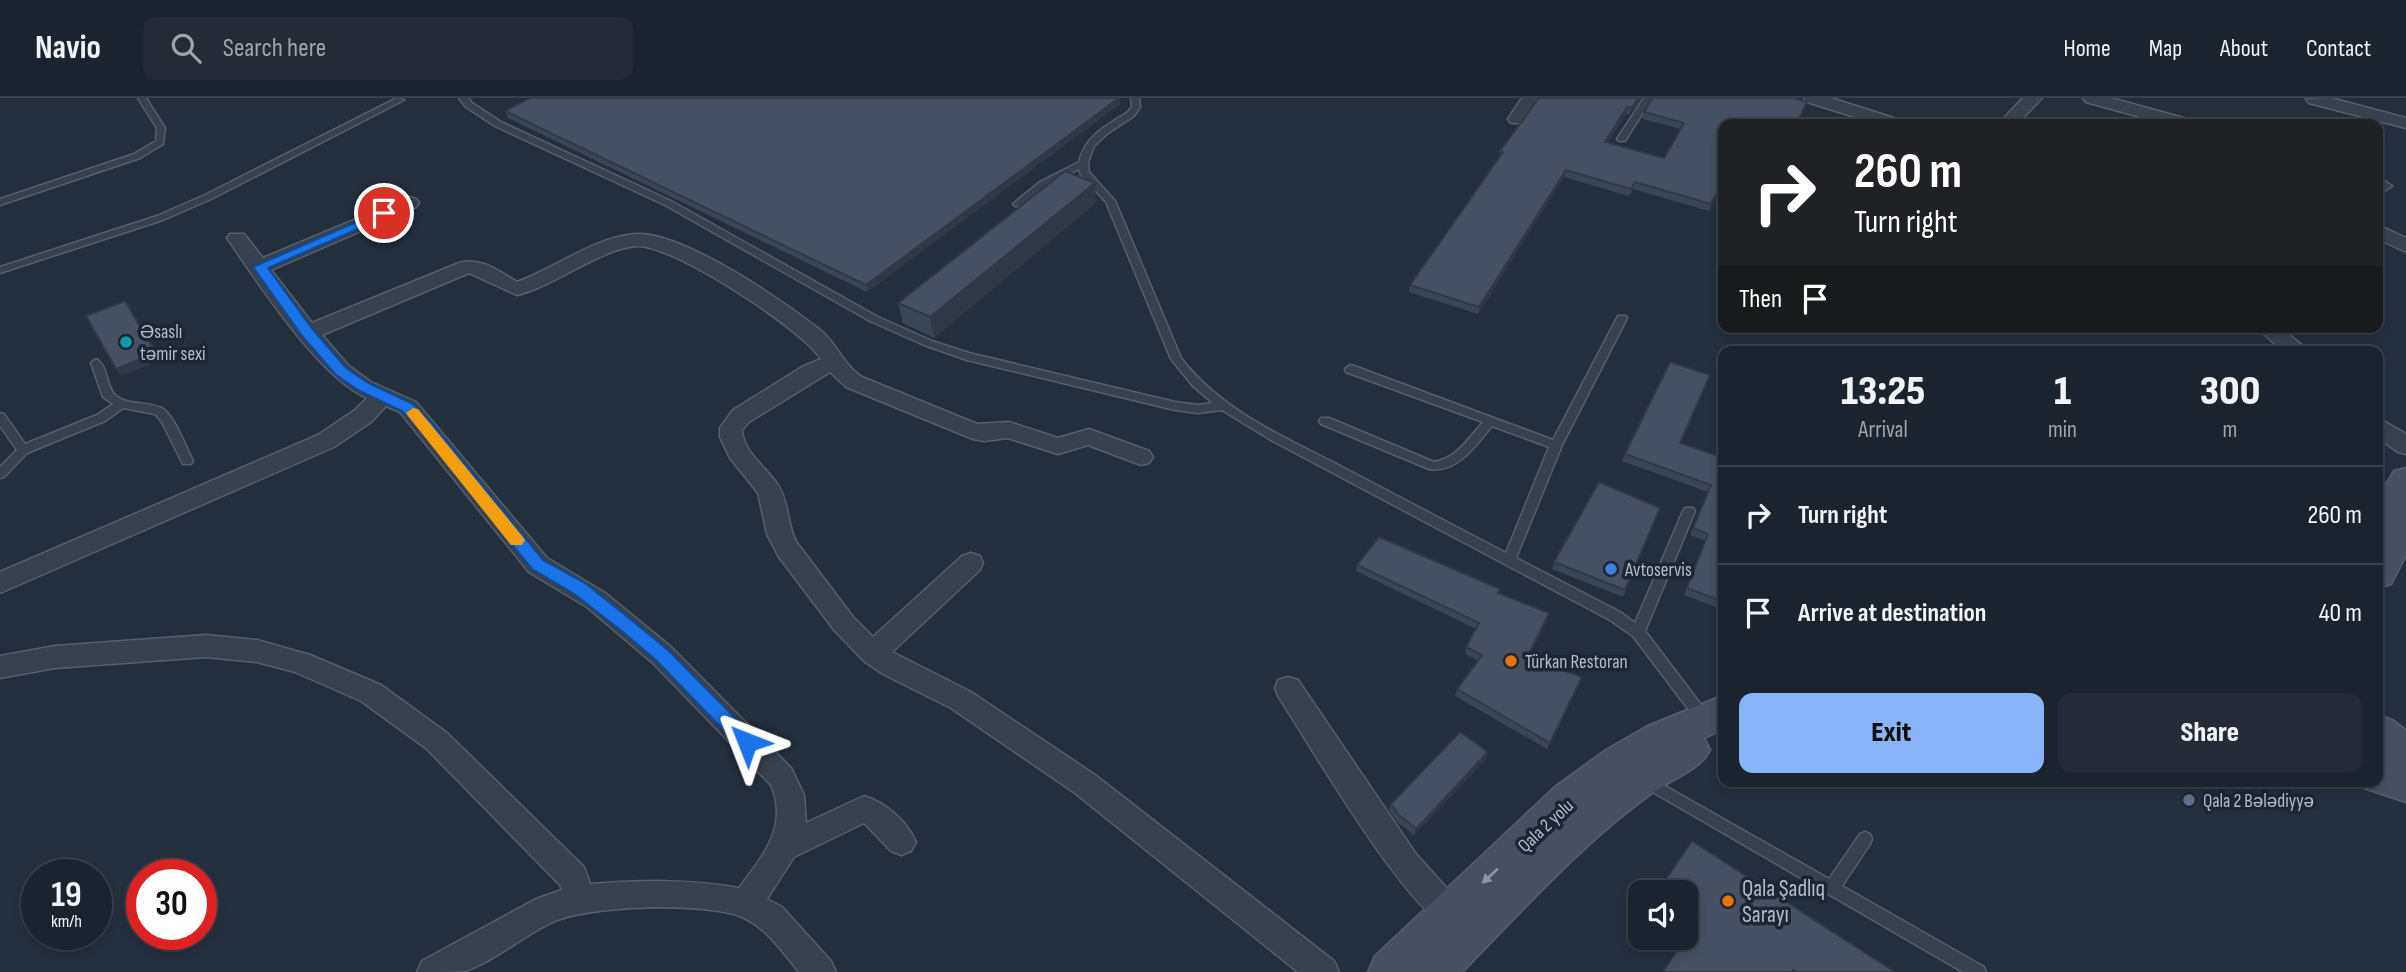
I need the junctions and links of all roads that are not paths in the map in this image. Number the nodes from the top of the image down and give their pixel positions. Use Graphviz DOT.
graph roads {
  1 [pos="142,98"];
  2 [pos="463,98"];
  3 [pos="1135,98"];
  4 [pos="1531,98"];
  5 [pos="1648,98"];
  6 [pos="1813,98"];
  7 [pos="2033,98"];
  8 [pos="2092,98"];
  9 [pos="2315,99"];
  10 [pos="400,100"];
  11 [pos="1517,119"];
  12 [pos="1878,119"];
  13 [pos="2012,119"];
  14 [pos="2167,119"];
  15 [pos="2406,123"];
  16 [pos="1622,139"];
  17 [pos="1082,164"];
  18 [pos="0,202"];
  19 [pos="408,202"];
  20 [pos="1018,204"];
  21 [pos="2383,233"];
  22 [pos="237,239"];
  23 [pos="2406,246"];
  24 [pos="260,267"];
  25 [pos="0,270"];
  26 [pos="1622,318"];
  27 [pos="308,333"];
  28 [pos="2274,333"];
  29 [pos="2291,346"];
  30 [pos="833,362"];
  31 [pos="96,363"];
  32 [pos="1350,369"];
  33 [pos="383,395"];
  34 [pos="121,404"];
  35 [pos="1221,405"];
  36 [pos="0,418"];
  37 [pos="1325,421"];
  38 [pos="1489,422"];
  39 [pos="2383,430"];
  40 [pos="1556,445"];
  41 [pos="2406,446"];
  42 [pos="23,450"];
  43 [pos="1141,457"];
  44 [pos="187,461"];
  45 [pos="0,474"];
  46 [pos="2406,480"];
  47 [pos="1689,511"];
  48 [pos="2393,532"];
  49 [pos="1508,560"];
  50 [pos="2383,560"];
  51 [pos="971,563"];
  52 [pos="0,583"];
  53 [pos="1638,632"];
  54 [pos="873,653"];
  55 [pos="0,667"];
  56 [pos="1288,688"];
  57 [pos="1717,722"];
  58 [pos="2383,736"];
  59 [pos="2406,752"];
  60 [pos="2383,755"];
  61 [pos="2406,762"];
  62 [pos="2383,776"];
  63 [pos="1641,778"];
  64 [pos="2406,783"];
  65 [pos="1865,839"];
  66 [pos="901,842"];
  67 [pos="786,847"];
  68 [pos="1833,886"];
  69 [pos="580,899"];
  70 [pos="746,904"];
  71 [pos="1450,914"];
  72 [pos="433,972"];
  73 [pos="820,972"];
  74 [pos="1323,972"];
  75 [pos="1391,972"];
  76 [pos="1431,972"];
  77 [pos="1978,972"];
  1 -- 18 [label="lane"];
  2 -- 35 [label="lane"];
  3 -- 17 [label="lane"];
  4 -- 11 [label="street"];
  5 -- 16 [label="lane"];
  6 -- 12 [label="street"];
  7 -- 13 [label="street"];
  8 -- 14 [label="street"];
  9 -- 15 [label="street"];
  10 -- 25 [label="lane"];
  17 -- 20 [label="lane"];
  17 -- 35 [label="lane"];
  19 -- 24 [label="street"];
  21 -- 23 [label="street"];
  22 -- 24 [label="street"];
  24 -- 27 [label="street"];
  26 -- 40 [label="lane"];
  27 -- 30 [label="street"];
  27 -- 33 [label="street"];
  28 -- 29 [label="street"];
  30 -- 43 [label="street"];
  30 -- 54 [label="street"];
  31 -- 34 [label="lane"];
  32 -- 38 [label="lane"];
  33 -- 52 [label="street"];
  33 -- 67 [label="street"];
  34 -- 42 [label="lane"];
  34 -- 44 [label="lane"];
  35 -- 49 [label="lane"];
  36 -- 42 [label="lane"];
  37 -- 38 [label="lane"];
  38 -- 40 [label="lane"];
  39 -- 41 [label="street"];
  40 -- 49 [label="lane"];
  42 -- 45 [label="lane"];
  46 -- 48 [label="main road"];
  47 -- 53 [label="lane"];
  48 -- 50 [label="main road"];
  49 -- 53 [label="lane"];
  51 -- 54 [label="street"];
  53 -- 57 [label="lane"];
  54 -- 74 [label="street"];
  55 -- 69 [label="street"];
  56 -- 71 [label="street"];
  57 -- 63 [label="main road, Qala 2 yolu"];
  57 -- 71 [label="main road, Qala 2 yolu, one-way"];
  58 -- 59 [label="main road"];
  60 -- 61 [label="main road"];
  62 -- 64 [label="main road"];
  63 -- 68 [label="lane"];
  63 -- 76 [label="main road, Qala 2 yolu"];
  65 -- 68 [label="lane"];
  66 -- 67 [label="street"];
  67 -- 70 [label="street"];
  68 -- 77 [label="lane"];
  69 -- 70 [label="street"];
  69 -- 72 [label="street"];
  70 -- 73 [label="street"];
  71 -- 75 [label="main road, Qala 2 yolu"];
}
